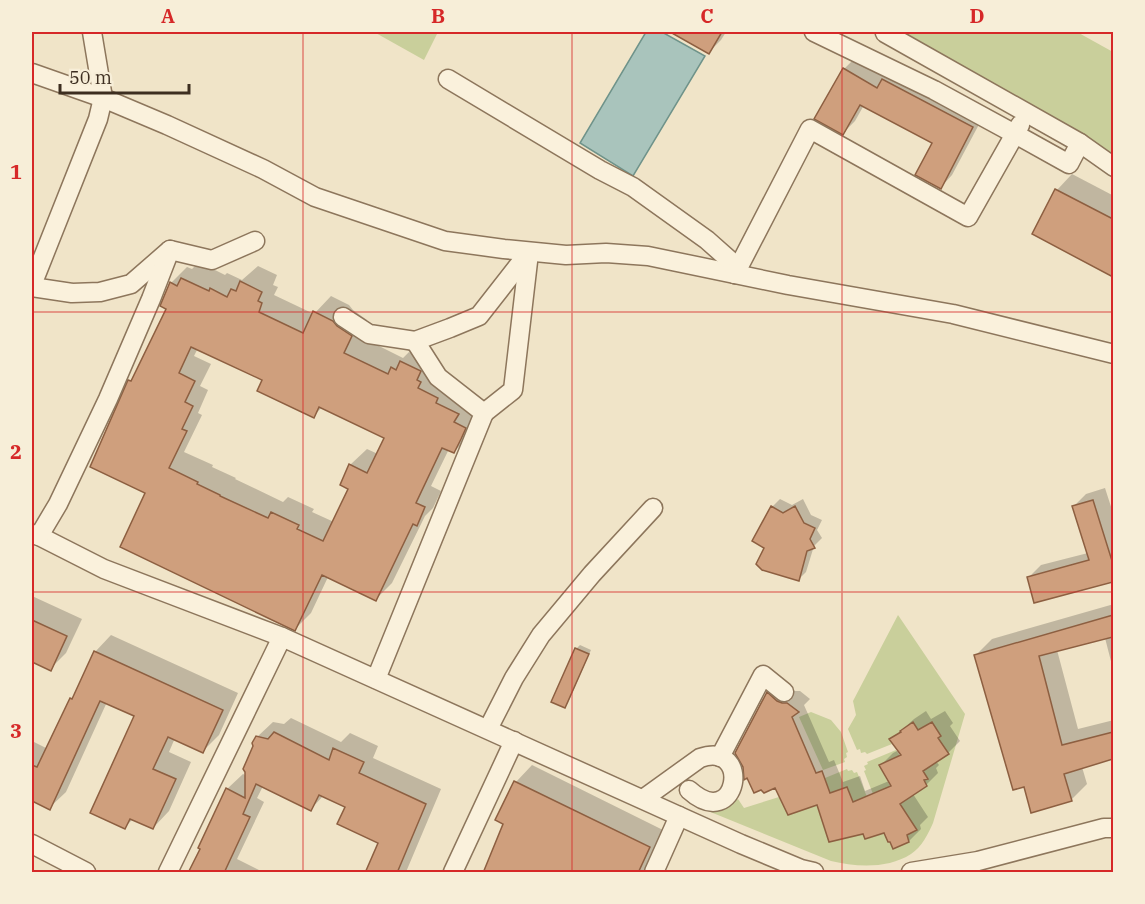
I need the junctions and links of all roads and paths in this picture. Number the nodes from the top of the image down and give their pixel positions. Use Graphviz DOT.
graph roads {
  1 [pos="92,32"];
  2 [pos="814,32"];
  3 [pos="885,33"];
  4 [pos="947,68"];
  5 [pos="32,73"];
  6 [pos="448,79"];
  7 [pos="934,90"];
  8 [pos="103,98"];
  9 [pos="1027,113"];
  10 [pos="1015,134"];
  11 [pos="1080,143"];
  12 [pos="1113,166"];
  13 [pos="255,241"];
  14 [pos="170,250"];
  15 [pos="529,252"];
  16 [pos="727,272"];
  17 [pos="32,286"];
  18 [pos="342,317"];
  19 [pos="415,341"];
  20 [pos="1113,354"];
  21 [pos="484,413"];
  22 [pos="653,508"];
  23 [pos="35,535"];
  24 [pos="282,637"];
  25 [pos="376,679"];
  26 [pos="784,692"];
  27 [pos="488,729"];
  28 [pos="514,741"];
  29 [pos="720,757"];
  30 [pos="643,800"];
  31 [pos="683,818"];
  32 [pos="1112,834"];
  33 [pos="32,844"];
  34 [pos="980,867"];
  35 [pos="86,873"];
  36 [pos="168,873"];
  37 [pos="453,873"];
  38 [pos="654,873"];
  39 [pos="814,873"];
  40 [pos="911,873"];
  1 -- 8 [label="street"];
  2 -- 7 [label="street"];
  3 -- 4 [label="street"];
  4 -- 7 [label="street"];
  4 -- 9 [label="street"];
  5 -- 8 [label="street"];
  6 -- 16 [label="street"];
  7 -- 10 [label="street"];
  8 -- 15 [label="street"];
  8 -- 17 [label="street"];
  9 -- 10 [label="street"];
  9 -- 11 [label="street"];
  10 -- 11 [label="street"];
  10 -- 16 [label="street"];
  11 -- 12 [label="street"];
  13 -- 14 [label="street"];
  14 -- 17 [label="street"];
  14 -- 23 [label="street"];
  15 -- 16 [label="street"];
  15 -- 19 [label="street"];
  15 -- 21 [label="street"];
  16 -- 20 [label="street"];
  18 -- 19 [label="street"];
  19 -- 21 [label="street"];
  21 -- 25 [label="street"];
  22 -- 27 [label="street"];
  23 -- 24 [label="street"];
  24 -- 25 [label="street"];
  24 -- 36 [label="street"];
  25 -- 27 [label="street"];
  26 -- 29 [label="street"];
  27 -- 28 [label="street"];
  28 -- 30 [label="street"];
  28 -- 37 [label="street"];
  29 -- 30 [label="street"];
  29 -- 31 [label="street"];
  30 -- 31 [label="street"];
  31 -- 38 [label="street"];
  31 -- 39 [label="street"];
  32 -- 34 [label="street"];
  33 -- 35 [label="street"];
  34 -- 40 [label="street"];
}
